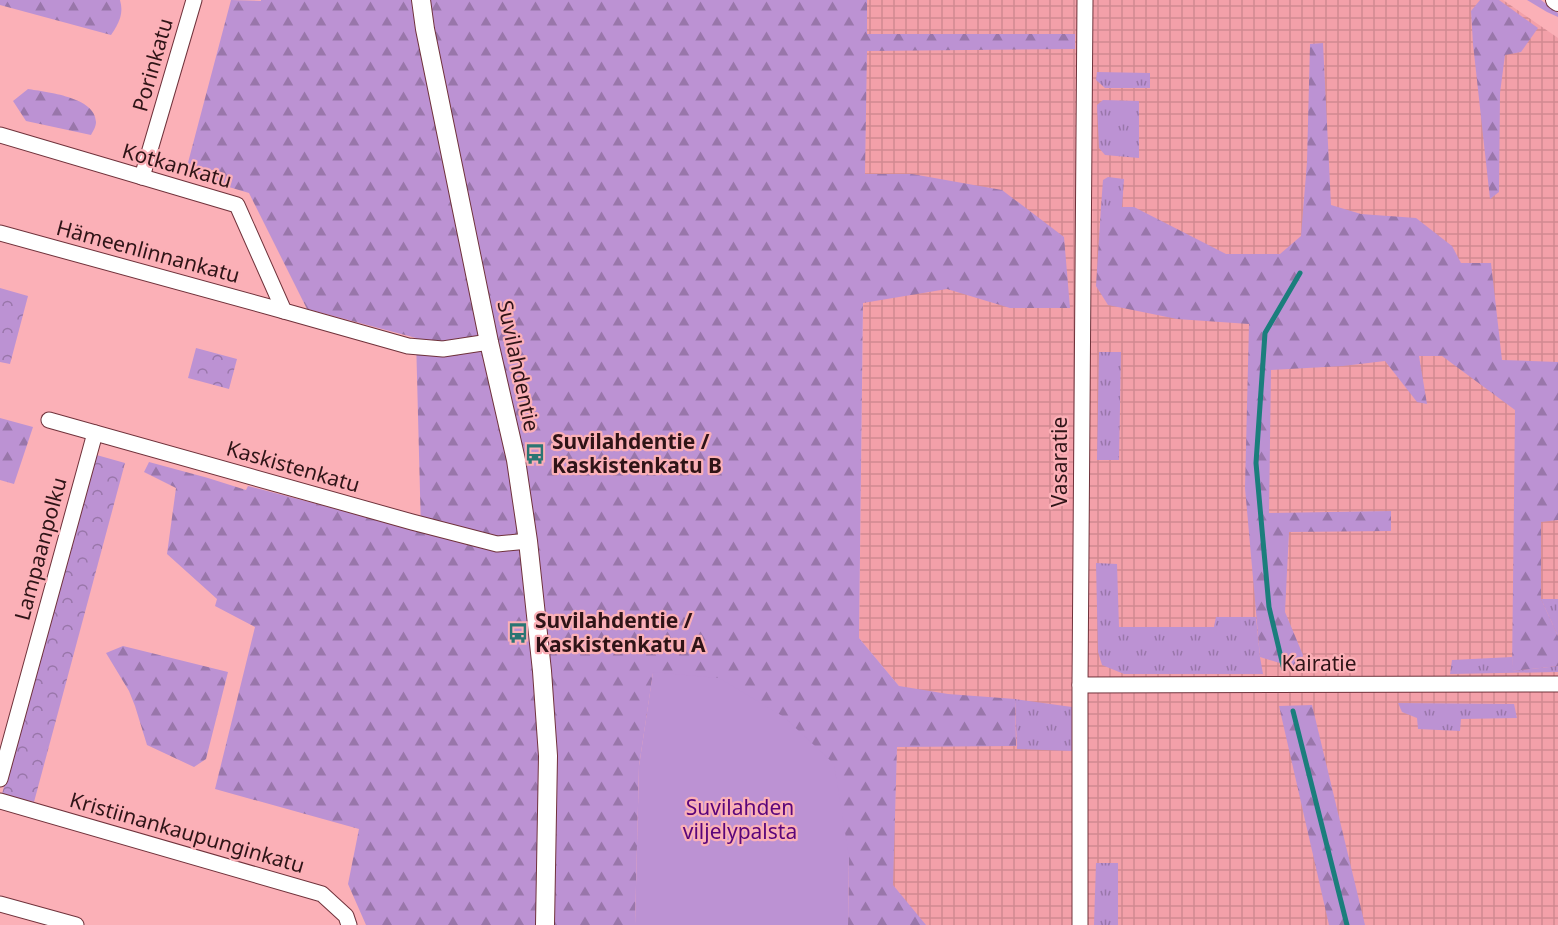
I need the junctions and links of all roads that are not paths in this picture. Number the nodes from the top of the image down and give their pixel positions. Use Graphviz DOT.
graph roads {
  1 [pos="194,0"];
  2 [pos="421,0"];
  3 [pos="1084,0"];
  4 [pos="0,135"];
  5 [pos="142,177"];
  6 [pos="0,233"];
  7 [pos="284,311"];
  8 [pos="489,342"];
  9 [pos="49,420"];
  10 [pos="95,433"];
  11 [pos="528,541"];
  12 [pos="1558,684"];
  13 [pos="1080,685"];
  14 [pos="0,779"];
  15 [pos="0,801"];
  16 [pos="0,904"];
  17 [pos="76,925"];
  18 [pos="349,925"];
  19 [pos="545,925"];
  20 [pos="1080,925"];
  1 -- 5 [label="street, Porinkatu"];
  2 -- 8 [label="street, Suvilahdentie"];
  3 -- 13 [label="street, Vasaratie"];
  4 -- 5 [label="street, Kotkankatu"];
  5 -- 7 [label="street, Kotkankatu"];
  6 -- 7 [label="street, Hämeenlinnankatu"];
  7 -- 8 [label="street"];
  8 -- 11 [label="street, Suvilahdentie"];
  9 -- 10 [label="street, Kaskistenkatu"];
  10 -- 11 [label="street, Kaskistenkatu"];
  10 -- 14 [label="street, Lampaanpolku"];
  11 -- 19 [label="street, Suvilahdentie"];
  12 -- 13 [label="street, Kairatie"];
  13 -- 20 [label="street, Vasaratie"];
  15 -- 18 [label="street, Kristiinankaupunginkatu"];
  16 -- 17 [label="street"];
}
